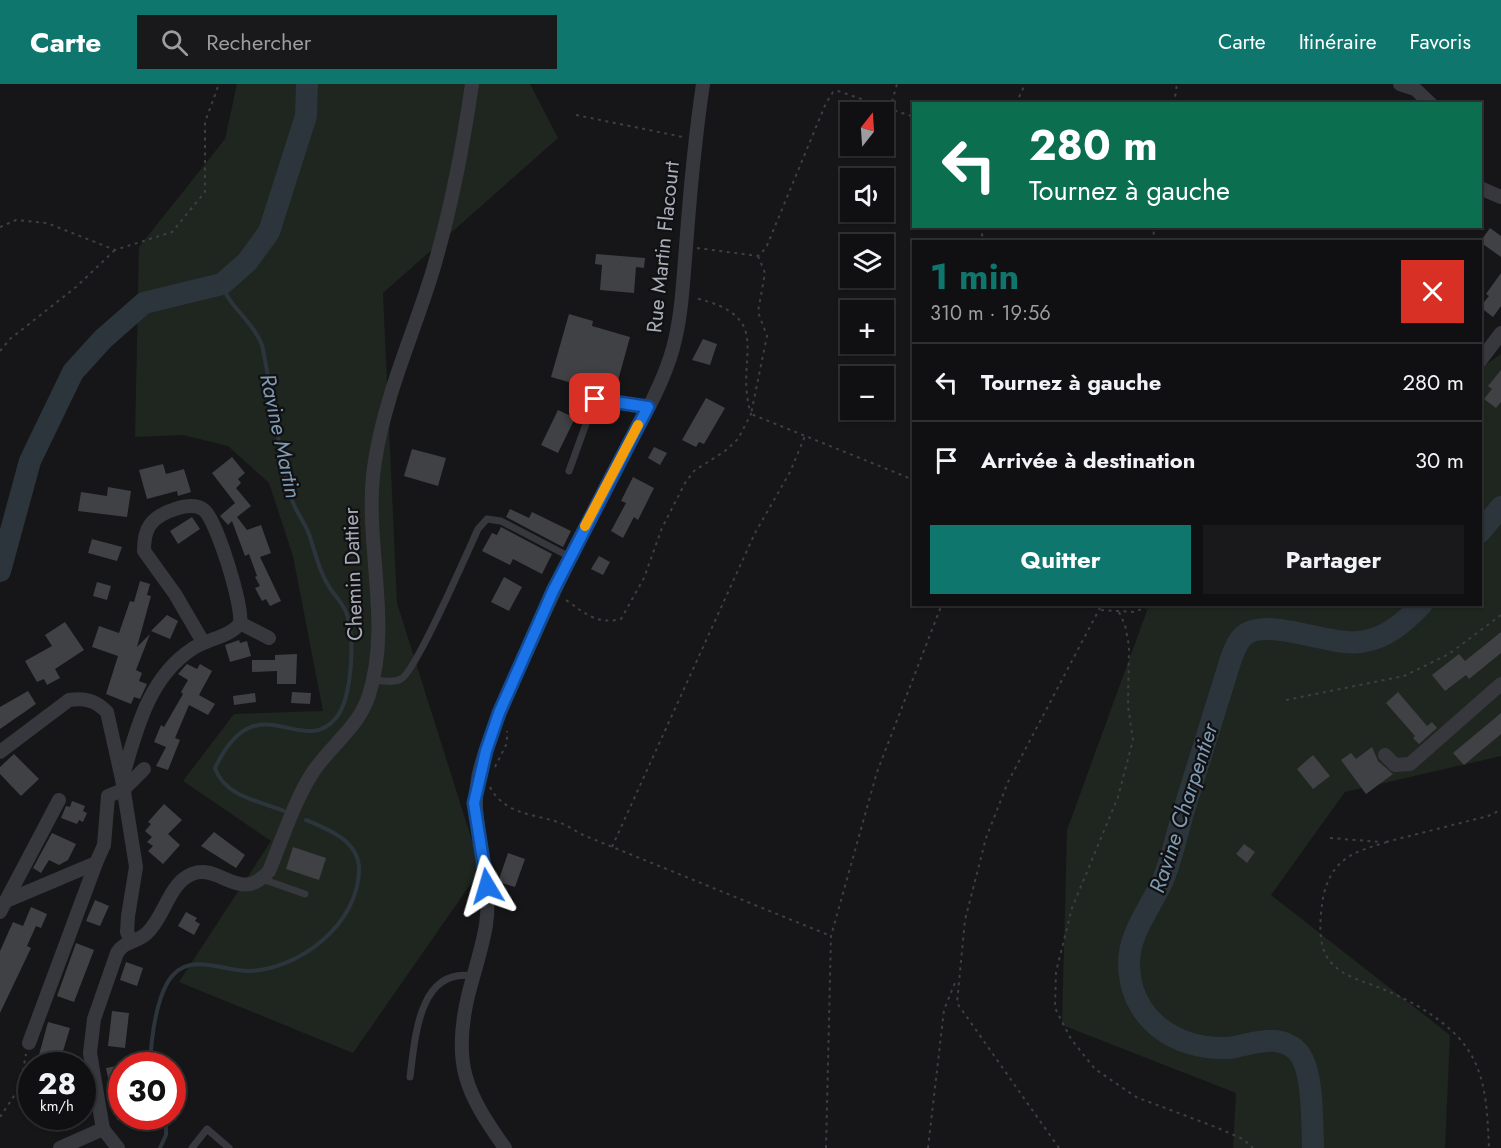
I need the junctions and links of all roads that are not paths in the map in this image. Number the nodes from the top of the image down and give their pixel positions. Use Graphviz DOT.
graph roads {
  1 [pos="472,84"];
  2 [pos="703,84"];
  3 [pos="1400,84"];
  4 [pos="1429,102"];
  5 [pos="1482,189"];
  6 [pos="1501,197"];
  7 [pos="1501,333"];
  8 [pos="1482,358"];
  9 [pos="574,396"];
  10 [pos="595,399"];
  11 [pos="648,407"];
  12 [pos="569,471"];
  13 [pos="570,557"];
  14 [pos="240,623"];
  15 [pos="269,638"];
  16 [pos="203,642"];
  17 [pos="373,680"];
  18 [pos="1501,684"];
  19 [pos="0,752"];
  20 [pos="1385,755"];
  21 [pos="144,769"];
  22 [pos="123,785"];
  23 [pos="59,800"];
  24 [pos="96,863"];
  25 [pos="262,879"];
  26 [pos="305,894"];
  27 [pos="3,907"];
  28 [pos="131,939"];
  29 [pos="473,976"];
  30 [pos="29,1043"];
  31 [pos="410,1077"];
  32 [pos="103,1129"];
  33 [pos="60,1148"];
  34 [pos="118,1148"];
  35 [pos="192,1148"];
  36 [pos="229,1148"];
  37 [pos="505,1148"];
  1 -- 17 [label="street, Chemin Dattier"];
  2 -- 11 [label="street, Rue Martin Flacourt"];
  3 -- 4 [label="street"];
  5 -- 6 [label="street"];
  7 -- 8 [label="street"];
  9 -- 10 [label="lane"];
  10 -- 11 [label="lane"];
  10 -- 12 [label="lane"];
  11 -- 13 [label="street, Rue Martin Flacourt"];
  13 -- 17 [label="lane"];
  13 -- 29 [label="street, Rue Martin Flacourt"];
  14 -- 15 [label="street"];
  14 -- 16 [label="street"];
  14 -- 16 [label="street"];
  16 -- 22 [label="street"];
  17 -- 25 [label="street, Chemin Dattier"];
  18 -- 20 [label="street"];
  19 -- 22 [label="street"];
  21 -- 22 [label="street"];
  22 -- 24 [label="street"];
  22 -- 28 [label="street"];
  23 -- 27 [label="street"];
  24 -- 27 [label="street"];
  24 -- 30 [label="street"];
  25 -- 26 [label="lane"];
  25 -- 28 [label="street"];
  28 -- 32 [label="street"];
  29 -- 31 [label="lane"];
  29 -- 37 [label="street, Rue Martin Flacourt"];
  32 -- 33 [label="street"];
  32 -- 34 [label="street"];
  35 -- 36 [label="lane"];
}
